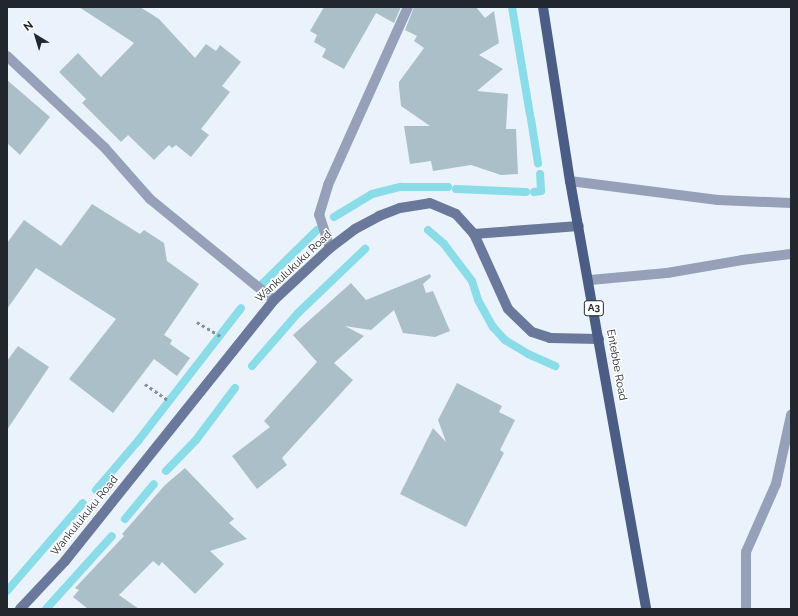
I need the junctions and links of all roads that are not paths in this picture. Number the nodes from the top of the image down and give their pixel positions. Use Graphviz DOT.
graph roads {
  1 [pos="408,7"];
  2 [pos="543,7"];
  3 [pos="7,56"];
  4 [pos="570,181"];
  5 [pos="791,203"];
  6 [pos="579,226"];
  7 [pos="474,234"];
  8 [pos="330,248"];
  9 [pos="791,254"];
  10 [pos="590,280"];
  11 [pos="274,300"];
  12 [pos="599,339"];
  13 [pos="791,415"];
  14 [pos="20,609"];
  15 [pos="646,609"];
  16 [pos="746,609"];
  1 -- 8 [label="street"];
  2 -- 4 [label="main road, Entebbe Road / A3"];
  3 -- 11 [label="street"];
  4 -- 5 [label="street"];
  4 -- 6 [label="main road, Entebbe Road / A3"];
  6 -- 7 [label="main road"];
  6 -- 10 [label="main road, Entebbe Road / A3"];
  7 -- 8 [label="main road, Wankulukuku Road"];
  7 -- 12 [label="main road, Wankulukuku Road"];
  8 -- 11 [label="main road, Wankulukuku Road"];
  9 -- 10 [label="street"];
  10 -- 12 [label="main road, Entebbe Road / A3"];
  11 -- 14 [label="main road, Wankulukuku Road"];
  12 -- 15 [label="main road, Entebbe Road / A3"];
  13 -- 16 [label="street"];
}
